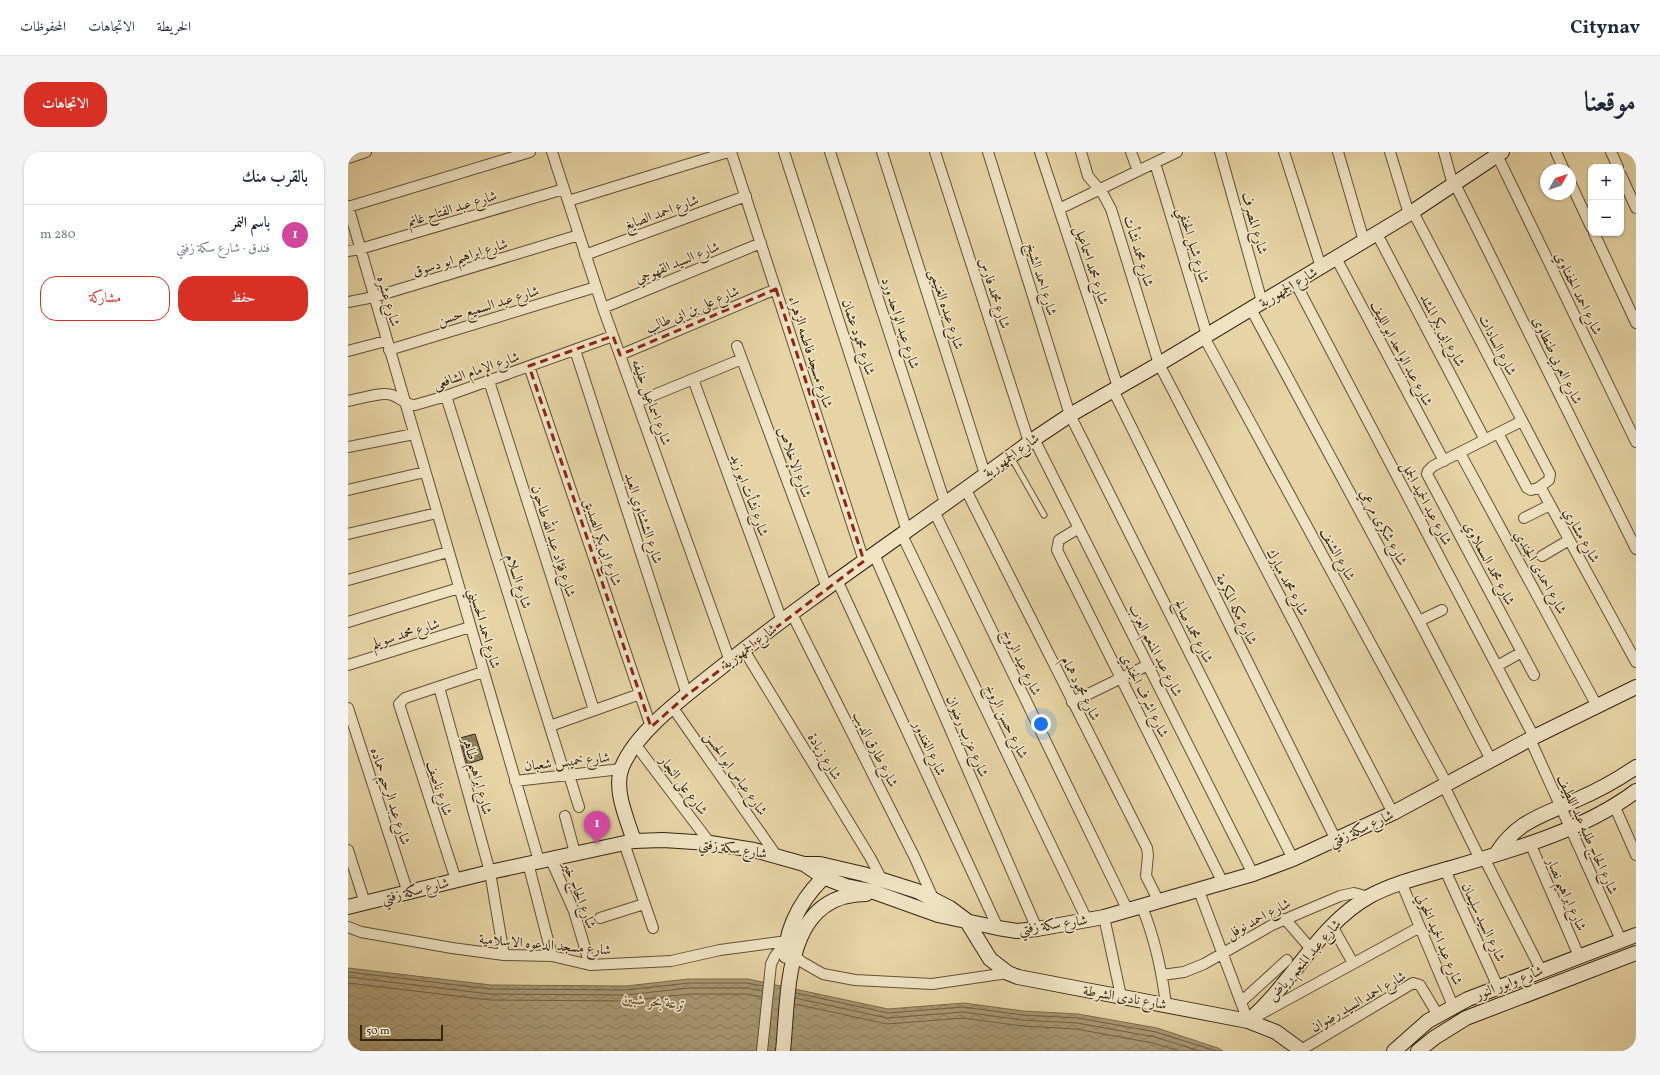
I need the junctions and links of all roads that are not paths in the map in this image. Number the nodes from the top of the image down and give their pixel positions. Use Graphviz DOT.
graph roads {
  1 [pos="366,152"];
  2 [pos="530,152"];
  3 [pos="728,152"];
  4 [pos="731,152"];
  5 [pos="784,152"];
  6 [pos="830,152"];
  7 [pos="882,152"];
  8 [pos="935,152"];
  9 [pos="988,152"];
  10 [pos="1040,152"];
  11 [pos="1081,152"];
  12 [pos="1131,152"];
  13 [pos="1220,152"];
  14 [pos="1284,152"];
  15 [pos="1338,152"];
  16 [pos="1390,152"];
  17 [pos="1444,152"];
  18 [pos="1556,152"];
  19 [pos="1611,152"];
  20 [pos="554,153"];
  21 [pos="1172,153"];
  22 [pos="1495,155"];
  23 [pos="348,158"];
  24 [pos="1155,163"];
  25 [pos="1561,164"];
  26 [pos="1617,164"];
  27 [pos="1138,171"];
  28 [pos="1624,182"];
  29 [pos="1454,184"];
  30 [pos="564,189"];
  31 [pos="1100,190"];
  32 [pos="1576,195"];
  33 [pos="746,196"];
  34 [pos="568,201"];
  35 [pos="348,207"];
  36 [pos="1636,208"];
  37 [pos="1059,209"];
  38 [pos="1411,213"];
  39 [pos="1588,221"];
  40 [pos="1377,234"];
  41 [pos="579,235"];
  42 [pos="1595,236"];
  43 [pos="1364,241"];
  44 [pos="761,243"];
  45 [pos="360,249"];
  46 [pos="348,251"];
  47 [pos="585,255"];
  48 [pos="1336,258"];
  49 [pos="1321,267"];
  50 [pos="1296,282"];
  51 [pos="596,287"];
  52 [pos="776,289"];
  53 [pos="374,297"];
  54 [pos="348,302"];
  55 [pos="1257,306"];
  56 [pos="603,308"];
  57 [pos="1636,323"];
  58 [pos="613,336"];
  59 [pos="1206,336"];
  60 [pos="388,346"];
  61 [pos="737,346"];
  62 [pos="575,350"];
  63 [pos="348,351"];
  64 [pos="620,355"];
  65 [pos="742,359"];
  66 [pos="1159,364"];
  67 [pos="529,366"];
  68 [pos="693,379"];
  69 [pos="489,381"];
  70 [pos="1115,388"];
  71 [pos="446,396"];
  72 [pos="348,401"];
  73 [pos="637,402"];
  74 [pos="404,403"];
  75 [pos="1070,415"];
  76 [pos="1522,421"];
  77 [pos="1498,433"];
  78 [pos="414,434"];
  79 [pos="1031,440"];
  80 [pos="1485,440"];
  81 [pos="1636,442"];
  82 [pos="348,447"];
  83 [pos="1460,452"];
  84 [pos="1010,456"];
  85 [pos="1444,461"];
  86 [pos="425,472"];
  87 [pos="985,474"];
  88 [pos="965,488"];
  89 [pos="1538,488"];
  90 [pos="348,490"];
  91 [pos="1550,505"];
  92 [pos="939,507"];
  93 [pos="437,513"];
  94 [pos="1044,515"];
  95 [pos="1524,518"];
  96 [pos="1079,528"];
  97 [pos="904,533"];
  98 [pos="348,534"];
  99 [pos="1569,540"];
  100 [pos="1636,549"];
  101 [pos="448,552"];
  102 [pos="1542,556"];
  103 [pos="869,558"];
  104 [pos="348,580"];
  105 [pos="832,584"];
  106 [pos="459,588"];
  107 [pos="1442,610"];
  108 [pos="787,618"];
  109 [pos="1419,621"];
  110 [pos="348,622"];
  111 [pos="470,627"];
  112 [pos="744,650"];
  113 [pos="1522,652"];
  114 [pos="730,661"];
  115 [pos="1636,662"];
  116 [pos="348,665"];
  117 [pos="1148,665"];
  118 [pos="1497,666"];
  119 [pos="483,672"];
  120 [pos="1534,675"];
  121 [pos="1121,678"];
  122 [pos="439,687"];
  123 [pos="1636,687"];
  124 [pos="640,694"];
  125 [pos="687,695"];
  126 [pos="1072,702"];
  127 [pos="1598,706"];
  128 [pos="348,708"];
  129 [pos="672,708"];
  130 [pos="594,710"];
  131 [pos="550,726"];
  132 [pos="651,727"];
  133 [pos="1532,738"];
  134 [pos="635,744"];
  135 [pos="1491,760"];
  136 [pos="1636,767"];
  137 [pos="621,769"];
  138 [pos="567,775"];
  139 [pos="515,781"];
  140 [pos="1446,785"];
  141 [pos="1636,791"];
  142 [pos="1614,805"];
  143 [pos="579,807"];
  144 [pos="1561,807"];
  145 [pos="1393,813"];
  146 [pos="565,816"];
  147 [pos="1570,827"];
  148 [pos="1336,840"];
  149 [pos="629,842"];
  150 [pos="710,843"];
  151 [pos="1530,843"];
  152 [pos="348,850"];
  153 [pos="575,853"];
  154 [pos="776,855"];
  155 [pos="1636,855"];
  156 [pos="1487,857"];
  157 [pos="1293,859"];
  158 [pos="539,861"];
  159 [pos="804,864"];
  160 [pos="834,867"];
  161 [pos="1445,870"];
  162 [pos="490,872"];
  163 [pos="1253,874"];
  164 [pos="823,877"];
  165 [pos="881,878"];
  166 [pos="456,880"];
  167 [pos="1401,882"];
  168 [pos="1223,883"];
  169 [pos="1199,891"];
  170 [pos="408,893"];
  171 [pos="878,894"];
  172 [pos="1369,897"];
  173 [pos="933,898"];
  174 [pos="1159,902"];
  175 [pos="365,903"];
  176 [pos="644,904"];
  177 [pos="348,907"];
  178 [pos="1142,907"];
  179 [pos="1128,911"];
  180 [pos="1104,917"];
  181 [pos="600,918"];
  182 [pos="1285,919"];
  183 [pos="966,920"];
  184 [pos="1087,920"];
  185 [pos="348,926"];
  186 [pos="1332,926"];
  187 [pos="1420,927"];
  188 [pos="653,928"];
  189 [pos="998,928"];
  190 [pos="1037,929"];
  191 [pos="1636,935"];
  192 [pos="1621,940"];
  193 [pos="787,941"];
  194 [pos="1311,950"];
  195 [pos="1636,953"];
  196 [pos="793,954"];
  197 [pos="1223,954"];
  198 [pos="504,955"];
  199 [pos="552,956"];
  200 [pos="1579,956"];
  201 [pos="1287,960"];
  202 [pos="1353,963"];
  203 [pos="590,965"];
  204 [pos="1541,970"];
  205 [pos="1008,973"];
  206 [pos="791,975"];
  207 [pos="1162,975"];
  208 [pos="1498,986"];
  209 [pos="1121,996"];
  210 [pos="1241,1002"];
  211 [pos="1166,1005"];
  212 [pos="1453,1006"];
  213 [pos="1438,1015"];
  214 [pos="1248,1021"];
  215 [pos="1302,1050"];
  216 [pos="762,1051"];
  217 [pos="784,1051"];
  218 [pos="1394,1051"];
  219 [pos="1418,1051"];
  1 -- 23 [label="street"];
  2 -- 35 [label="street"];
  3 -- 34 [label="street"];
  4 -- 33 [label="street, شارع مسجد فاطمه الزهراء"];
  5 -- 97 [label="street, شارع محمود عثمان"];
  6 -- 92 [label="street, شارع عبد الواحد ورد"];
  7 -- 87 [label="street, شارع عبده الغنيمى"];
  8 -- 79 [label="street, شارع محمد فارس"];
  9 -- 75 [label="street, شارع احمد الشيخ"];
  10 -- 37 [label="street, شارع محمد اسماعيل"];
  11 -- 31 [label="street, شارع محمد نشأت"];
  12 -- 27 [label="street"];
  13 -- 55 [label="street, شارع المصرف"];
  14 -- 49 [label="street"];
  15 -- 43 [label="street"];
  16 -- 38 [label="street, شارع السادات"];
  17 -- 29 [label="street, شارع العربي طنطاوى"];
  18 -- 25 [label="street"];
  19 -- 26 [label="street"];
  20 -- 30 [label="street, شارع اسماعيل خليفه"];
  21 -- 24 [label="street"];
  22 -- 29 [label="street, شارع الجمهورية"];
  22 -- 81 [label="street, شارع احمد الحفناوي"];
  24 -- 27 [label="street"];
  24 -- 59 [label="street, شارع شبل الحنفي"];
  27 -- 31 [label="street"];
  28 -- 36 [label="street"];
  29 -- 38 [label="street, شارع الجمهورية"];
  29 -- 100 [label="street, شارع العربي طنطاوى"];
  30 -- 34 [label="street, شارع اسماعيل خليفه"];
  30 -- 45 [label="street, شارع عبد الفتاح غانم"];
  31 -- 37 [label="street"];
  31 -- 66 [label="street, شارع محمد نشأت"];
  32 -- 39 [label="street"];
  33 -- 44 [label="street, شارع مسجد فاطمه الزهراء"];
  33 -- 47 [label="street, شارع احمد الصايغ"];
  34 -- 41 [label="street, شارع اسماعيل خليفه"];
  35 -- 45 [label="street, شارع عشره"];
  37 -- 70 [label="street, شارع محمد اسماعيل"];
  38 -- 40 [label="street, شارع الجمهورية"];
  38 -- 76 [label="street, شارع السادات"];
  40 -- 43 [label="street, شارع الجمهورية"];
  40 -- 80 [label="street, شارع ابى بكر المشد"];
  41 -- 47 [label="street, شارع اسماعيل خليفه"];
  41 -- 53 [label="street, شارع ابراهيم ابو دسوق"];
  42 -- 57 [label="street"];
  43 -- 48 [label="street, شارع الجمهورية"];
  44 -- 52 [label="street, شارع مسجد فاطمه الزهراء"];
  44 -- 56 [label="street, شارع السيد القهوجي"];
  45 -- 46 [label="street, شارع عبد الفتاح غانم"];
  45 -- 53 [label="street, شارع عشره"];
  47 -- 51 [label="street, شارع اسماعيل خليفه"];
  48 -- 49 [label="street, شارع الجمهورية"];
  48 -- 85 [label="street, شارع عبد الواحد ابو الليف"];
  49 -- 50 [label="street, شارع الجمهورية"];
  50 -- 55 [label="street, شارع الجمهورية"];
  50 -- 118 [label="street, شارع عبد الحميد الجمل"];
  51 -- 56 [label="street, شارع اسماعيل خليفه"];
  51 -- 60 [label="street, شارع عبد السميع حسن"];
  52 -- 64 [label="street, شارع على بن ابى طالب"];
  52 -- 103 [label="street, شارع مسجد فاطمه الزهراء"];
  53 -- 54 [label="street, شارع ابراهيم ابو دسوق"];
  53 -- 60 [label="street, شارع عشره"];
  55 -- 59 [label="street, شارع الجمهورية"];
  55 -- 109 [label="street, شارع شكرى مرعي"];
  56 -- 58 [label="street, شارع اسماعيل خليفه"];
  58 -- 62 [label="street, شارع الإمام الشافعى"];
  58 -- 64 [label="street, شارع اسماعيل خليفه"];
  59 -- 66 [label="street, شارع الجمهورية"];
  59 -- 140 [label="street, شارع الشنف"];
  60 -- 63 [label="street, شارع عبد السميع حسن"];
  60 -- 74 [label="street, شارع عشره"];
  61 -- 65 [label="street, شارع الإخلاص"];
  62 -- 67 [label="street, شارع الإمام الشافعى"];
  62 -- 125 [label="street, شارع الششتاوي العبد"];
  64 -- 73 [label="street, شارع اسماعيل خليفه"];
  65 -- 68 [label="street"];
  65 -- 105 [label="street, شارع الإخلاص"];
  66 -- 70 [label="street, شارع الجمهورية"];
  66 -- 145 [label="street, شارع محمد مبارك"];
  67 -- 69 [label="street, شارع الإمام الشافعى"];
  67 -- 124 [label="street, شارع ابى بكر الصديق"];
  68 -- 73 [label="street"];
  68 -- 108 [label="street, شارع نشأت ابو زيد"];
  69 -- 71 [label="street, شارع الإمام الشافعى"];
  69 -- 130 [label="street, شارع فؤاد عبد الله طاحون"];
  70 -- 75 [label="street, شارع الجمهورية"];
  70 -- 148 [label="street, شارع مكه المكرمة"];
  71 -- 74 [label="street, شارع الإمام الشافعى"];
  71 -- 131 [label="street, شارع السلام"];
  72 -- 74 [label="street, شارع الإمام الشافعى"];
  73 -- 114 [label="street, شارع اسماعيل خليفه"];
  74 -- 78 [label="street, شارع احمد الحسيني"];
  75 -- 79 [label="street, شارع الجمهورية"];
  75 -- 157 [label="street, شارع محمد صالح"];
  76 -- 77 [label="street"];
  76 -- 89 [label="street, شارع السادات"];
  77 -- 80 [label="street"];
  77 -- 89 [label="street, شارع مشاري"];
  78 -- 82 [label="street"];
  78 -- 86 [label="street, شارع احمد الحسيني"];
  79 -- 84 [label="street, شارع الجمهورية"];
  79 -- 96 [label="street, شارع عبد المنعم العزب"];
  80 -- 83 [label="street"];
  83 -- 85 [label="street"];
  83 -- 127 [label="street, شارع احمدى الجندي"];
  84 -- 87 [label="street, شارع الجمهورية"];
  84 -- 94 [label="lane"];
  85 -- 113 [label="street, شارع محمد السملاوي"];
  86 -- 90 [label="street"];
  86 -- 93 [label="street, شارع احمد الحسيني"];
  87 -- 88 [label="street, شارع الجمهورية"];
  88 -- 92 [label="street, شارع الجمهورية"];
  88 -- 126 [label="street, شارع محمود همام"];
  89 -- 91 [label="street, شارع مشاري"];
  91 -- 95 [label="street"];
  91 -- 99 [label="street, شارع مشاري"];
  92 -- 97 [label="street, شارع الجمهورية"];
  92 -- 179 [label="street, شارع عيد الروخ"];
  93 -- 98 [label="street"];
  93 -- 101 [label="street, شارع احمد الحسيني"];
  96 -- 117 [label="street, شارع عبد المنعم العزب"];
  96 -- 121 [label="street, شارع اشرف الجندي"];
  97 -- 103 [label="street, شارع الجمهورية"];
  97 -- 184 [label="street, شارع حسن الروخ"];
  99 -- 102 [label="street"];
  99 -- 115 [label="street, شارع مشاري"];
  101 -- 104 [label="street"];
  101 -- 106 [label="street, شارع احمد الحسيني"];
  103 -- 105 [label="street, شارع الجمهورية"];
  103 -- 190 [label="street, شارع عزب رضوان"];
  105 -- 108 [label="street, شارع الجمهورية"];
  105 -- 189 [label="street, شارع الغندور"];
  106 -- 110 [label="street"];
  106 -- 111 [label="street, شارع احمد الحسيني"];
  107 -- 109 [label="street"];
  108 -- 112 [label="street, شارع الجمهورية"];
  108 -- 173 [label="street, شارع طارق الديب"];
  109 -- 135 [label="street, شارع شكرى مرعي"];
  111 -- 116 [label="street, شارع محمد سويلم"];
  111 -- 119 [label="street, شارع احمد الحسيني"];
  112 -- 114 [label="street, شارع الجمهورية"];
  112 -- 165 [label="street, شارع زيادة"];
  113 -- 118 [label="street"];
  113 -- 120 [label="street, شارع محمد السملاوي"];
  114 -- 125 [label="street, شارع الجمهورية"];
  117 -- 121 [label="street"];
  117 -- 163 [label="street, شارع عبد المنعم العزب"];
  118 -- 133 [label="street, شارع عبد الحميد الجمل"];
  119 -- 122 [label="street"];
  119 -- 139 [label="street, شارع احمد الحسيني"];
  121 -- 126 [label="street"];
  121 -- 168 [label="street, شارع اشرف الجندي"];
  122 -- 162 [label="street, شارع ابراهيم طاهر"];
  122 -- 166 [label="street, شارع ناصف"];
  123 -- 127 [label="street, شارع سكة زفتي"];
  124 -- 130 [label="street"];
  124 -- 132 [label="street, شارع ابى بكر الصديق"];
  125 -- 129 [label="street, شارع الجمهورية"];
  126 -- 174 [label="street, شارع محمود همام"];
  127 -- 133 [label="street, شارع سكة زفتي"];
  128 -- 170 [label="street, شارع عبد الرحيم حماده"];
  129 -- 132 [label="street, شارع الجمهورية"];
  129 -- 154 [label="street, شارع عباس ابو الحسن"];
  130 -- 131 [label="street"];
  131 -- 138 [label="street, شارع السلام"];
  132 -- 134 [label="street, شارع الجمهورية"];
  133 -- 135 [label="street, شارع سكة زفتي"];
  133 -- 144 [label="street, شارع الحاج طلبه عبد اللطيف"];
  134 -- 137 [label="street, شارع الجمهورية"];
  134 -- 150 [label="street, شارع على النجار"];
  135 -- 140 [label="street, شارع سكة زفتي"];
  136 -- 144 [label="street"];
  137 -- 138 [label="street, شارع خميس شعبان"];
  137 -- 149 [label="street, شارع الجمهورية"];
  138 -- 139 [label="street, شارع خميس شعبان"];
  138 -- 143 [label="street, شارع السلام"];
  139 -- 158 [label="street, شارع احمد الحسيني"];
  140 -- 145 [label="street, شارع سكة زفتي"];
  140 -- 156 [label="street, شارع الشنف"];
  141 -- 142 [label="street, شارع عبد المنعم رياض"];
  142 -- 147 [label="street, شارع عبد المنعم رياض"];
  142 -- 155 [label="street"];
  144 -- 147 [label="street, شارع الحاج طلبه عبد اللطيف"];
  144 -- 156 [label="street"];
  145 -- 148 [label="street, شارع سكة زفتي"];
  146 -- 153 [label="street"];
  147 -- 151 [label="street, شارع عبد المنعم رياض"];
  147 -- 192 [label="street, شارع الحاج طلبه عبد اللطيف"];
  148 -- 157 [label="street, شارع سكة زفتي"];
  149 -- 150 [label="street, شارع سكة زفتي"];
  149 -- 153 [label="street, شارع سكة زفتي"];
  149 -- 176 [label="street"];
  150 -- 154 [label="street, شارع سكة زفتي"];
  151 -- 156 [label="street, شارع عبد المنعم رياض"];
  151 -- 200 [label="street, شارع ابراهيم نصار"];
  152 -- 175 [label="street"];
  153 -- 158 [label="street, شارع سكة زفتي"];
  154 -- 159 [label="street, شارع سكة زفتي"];
  156 -- 161 [label="street, شارع عبد المنعم رياض"];
  156 -- 204 [label="street, شارع الشنف"];
  157 -- 163 [label="street, شارع سكة زفتي"];
  158 -- 162 [label="street, شارع سكة زفتي"];
  158 -- 199 [label="street"];
  158 -- 203 [label="street, شارع الحاج خير"];
  159 -- 160 [label="street, شارع سكة زفتي"];
  159 -- 164 [label="street"];
  160 -- 164 [label="street"];
  160 -- 165 [label="street, شارع سكة زفتي"];
  161 -- 167 [label="street, شارع عبد المنعم رياض"];
  161 -- 208 [label="street, شارع السيد سليمان"];
  162 -- 166 [label="street, شارع سكة زفتي"];
  162 -- 198 [label="street, شارع ابراهيم طاهر"];
  163 -- 168 [label="street, شارع سكة زفتي"];
  164 -- 171 [label="street"];
  164 -- 193 [label="street"];
  165 -- 173 [label="street, شارع سكة زفتي"];
  166 -- 170 [label="street, شارع سكة زفتي"];
  167 -- 172 [label="street, شارع عبد المنعم رياض"];
  167 -- 187 [label="street, شارع عبد الحميد الخولي"];
  168 -- 169 [label="street, شارع سكة زفتي"];
  169 -- 174 [label="street, شارع سكة زفتي"];
  169 -- 197 [label="street"];
  170 -- 175 [label="street, شارع سكة زفتي"];
  171 -- 183 [label="street"];
  171 -- 196 [label="street"];
  172 -- 182 [label="street, شارع احمد نوفل"];
  172 -- 186 [label="street, شارع عبد المنعم رياض"];
  173 -- 183 [label="street, شارع سكة زفتي"];
  174 -- 178 [label="street, شارع سكة زفتي"];
  175 -- 177 [label="street, شارع سكة زفتي"];
  176 -- 181 [label="street"];
  176 -- 188 [label="street"];
  178 -- 179 [label="street, شارع سكة زفتي"];
  178 -- 207 [label="street"];
  179 -- 180 [label="street, شارع سكة زفتي"];
  180 -- 184 [label="street, شارع سكة زفتي"];
  180 -- 209 [label="street"];
  182 -- 194 [label="street"];
  182 -- 197 [label="street, شارع احمد نوفل"];
  183 -- 189 [label="street, شارع سكة زفتي"];
  183 -- 205 [label="street, شارع نادى الشرطة"];
  184 -- 190 [label="street, شارع سكة زفتي"];
  185 -- 198 [label="street, شارع مسجد الدعوه الاسلامية"];
  186 -- 194 [label="street, شارع عبد المنعم رياض"];
  186 -- 202 [label="street"];
  187 -- 202 [label="street"];
  187 -- 212 [label="street, شارع عبد الحميد الخولي"];
  189 -- 190 [label="street, شارع سكة زفتي"];
  191 -- 192 [label="street, شارع وابور النور"];
  192 -- 200 [label="street, شارع وابور النور"];
  193 -- 203 [label="street, شارع مسجد الدعوه الاسلامية"];
  193 -- 206 [label="street"];
  193 -- 216 [label="street"];
  194 -- 214 [label="street, شارع عبد المنعم رياض"];
  195 -- 219 [label="street, شارع وابور النور"];
  196 -- 205 [label="street"];
  196 -- 206 [label="street"];
  197 -- 207 [label="street, شارع احمد نوفل"];
  197 -- 210 [label="street"];
  198 -- 199 [label="street, شارع مسجد الدعوه الاسلامية"];
  199 -- 203 [label="street, شارع مسجد الدعوه الاسلامية"];
  200 -- 204 [label="street, شارع وابور النور"];
  201 -- 210 [label="street"];
  202 -- 214 [label="street"];
  204 -- 208 [label="street, شارع وابور النور"];
  205 -- 209 [label="street, شارع نادى الشرطة"];
  206 -- 217 [label="street"];
  207 -- 211 [label="street"];
  208 -- 212 [label="street, شارع وابور النور"];
  209 -- 211 [label="street, شارع نادى الشرطة"];
  210 -- 214 [label="street"];
  211 -- 214 [label="street, شارع نادى الشرطة"];
  212 -- 213 [label="street, شارع وابور النور"];
  213 -- 215 [label="street, شارع احمد السيد رضوان"];
  213 -- 218 [label="street, شارع وابور النور"];
  214 -- 215 [label="street, شارع نادى الشرطة"];
}
